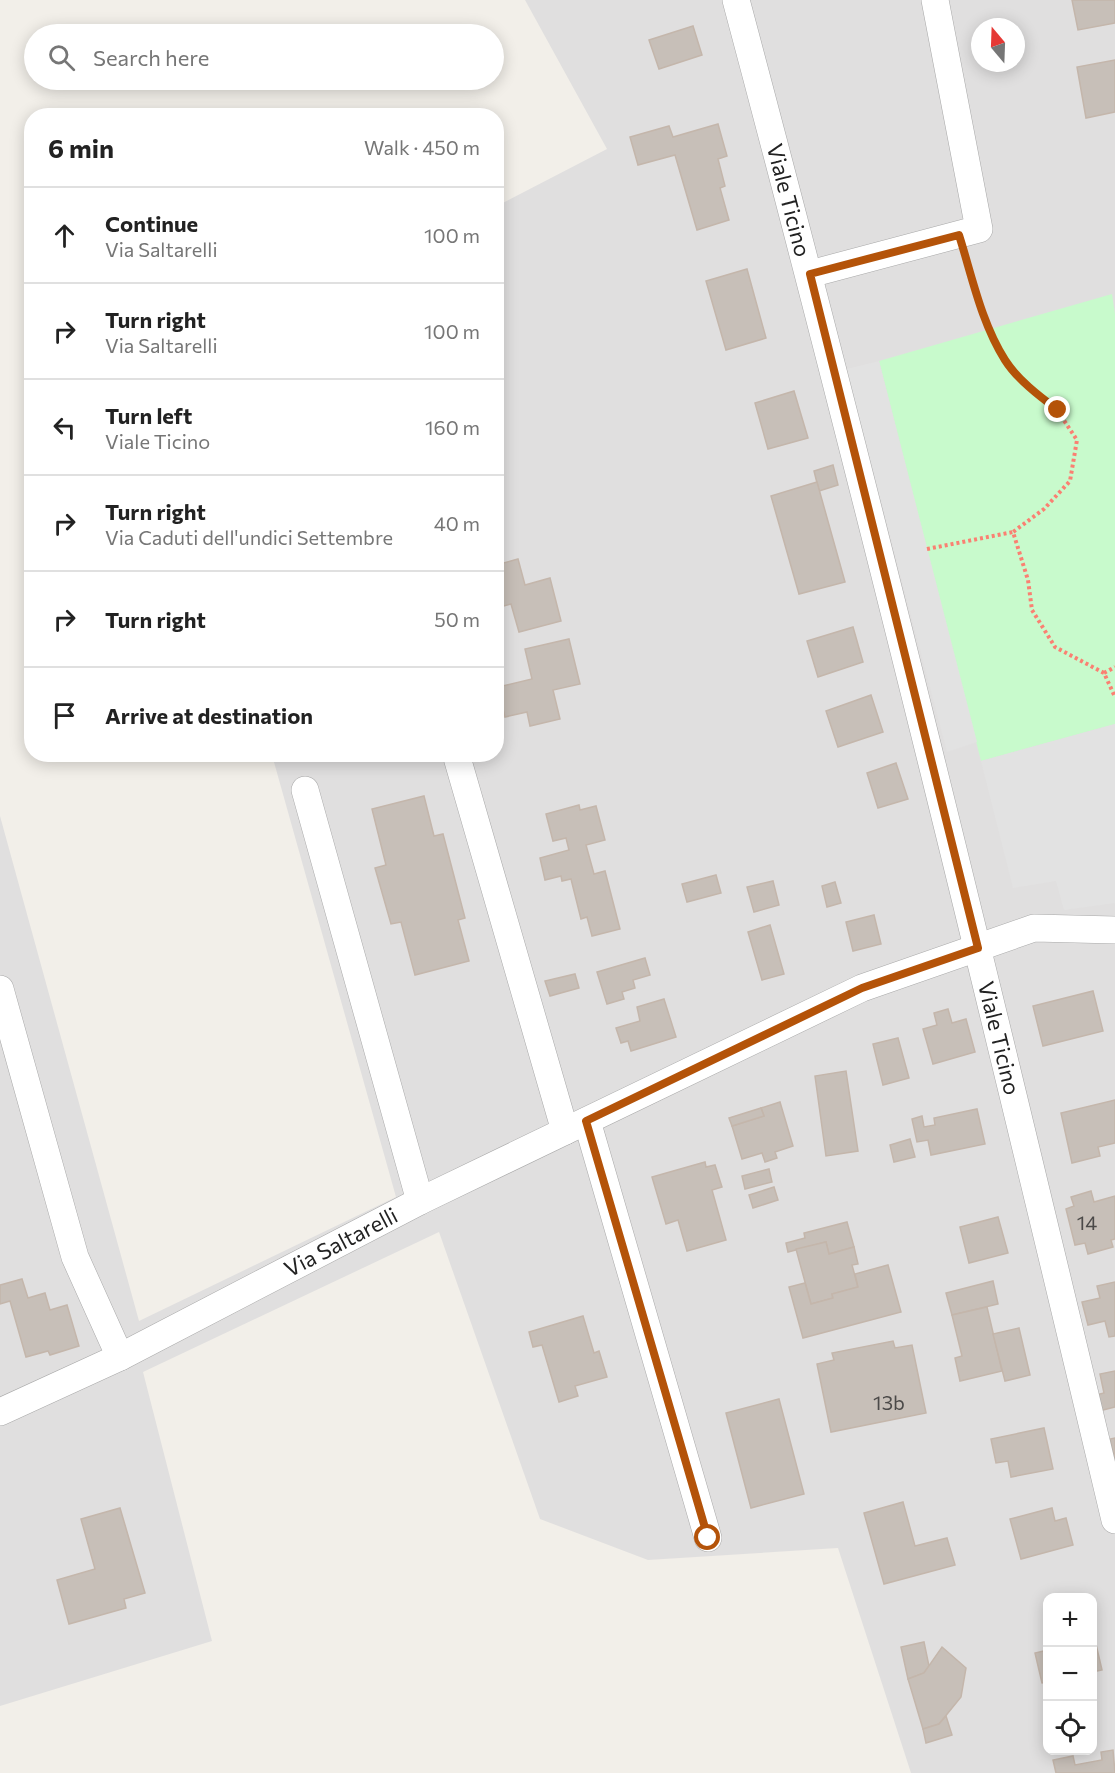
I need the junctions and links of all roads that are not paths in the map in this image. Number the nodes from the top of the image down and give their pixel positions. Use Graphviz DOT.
graph roads {
  1 [pos="736,0"];
  2 [pos="935,0"];
  3 [pos="810,274"];
  4 [pos="459,762"];
  5 [pos="305,790"];
  6 [pos="1115,930"];
  7 [pos="978,948"];
  8 [pos="0,989"];
  9 [pos="576,1126"];
  10 [pos="420,1201"];
  11 [pos="120,1357"];
  12 [pos="0,1412"];
  13 [pos="1115,1520"];
  14 [pos="708,1538"];
  1 -- 3 [label="street, Viale Ticino"];
  2 -- 3 [label="street"];
  3 -- 7 [label="street, Viale Ticino"];
  4 -- 9 [label="street"];
  5 -- 10 [label="street"];
  6 -- 7 [label="street, Via Saltarelli"];
  7 -- 9 [label="street, Via Saltarelli"];
  7 -- 13 [label="street, Viale Ticino"];
  8 -- 11 [label="street"];
  9 -- 10 [label="street, Via Saltarelli"];
  9 -- 14 [label="street"];
  10 -- 11 [label="street, Via Saltarelli"];
  11 -- 12 [label="street, Via Saltarelli"];
}
